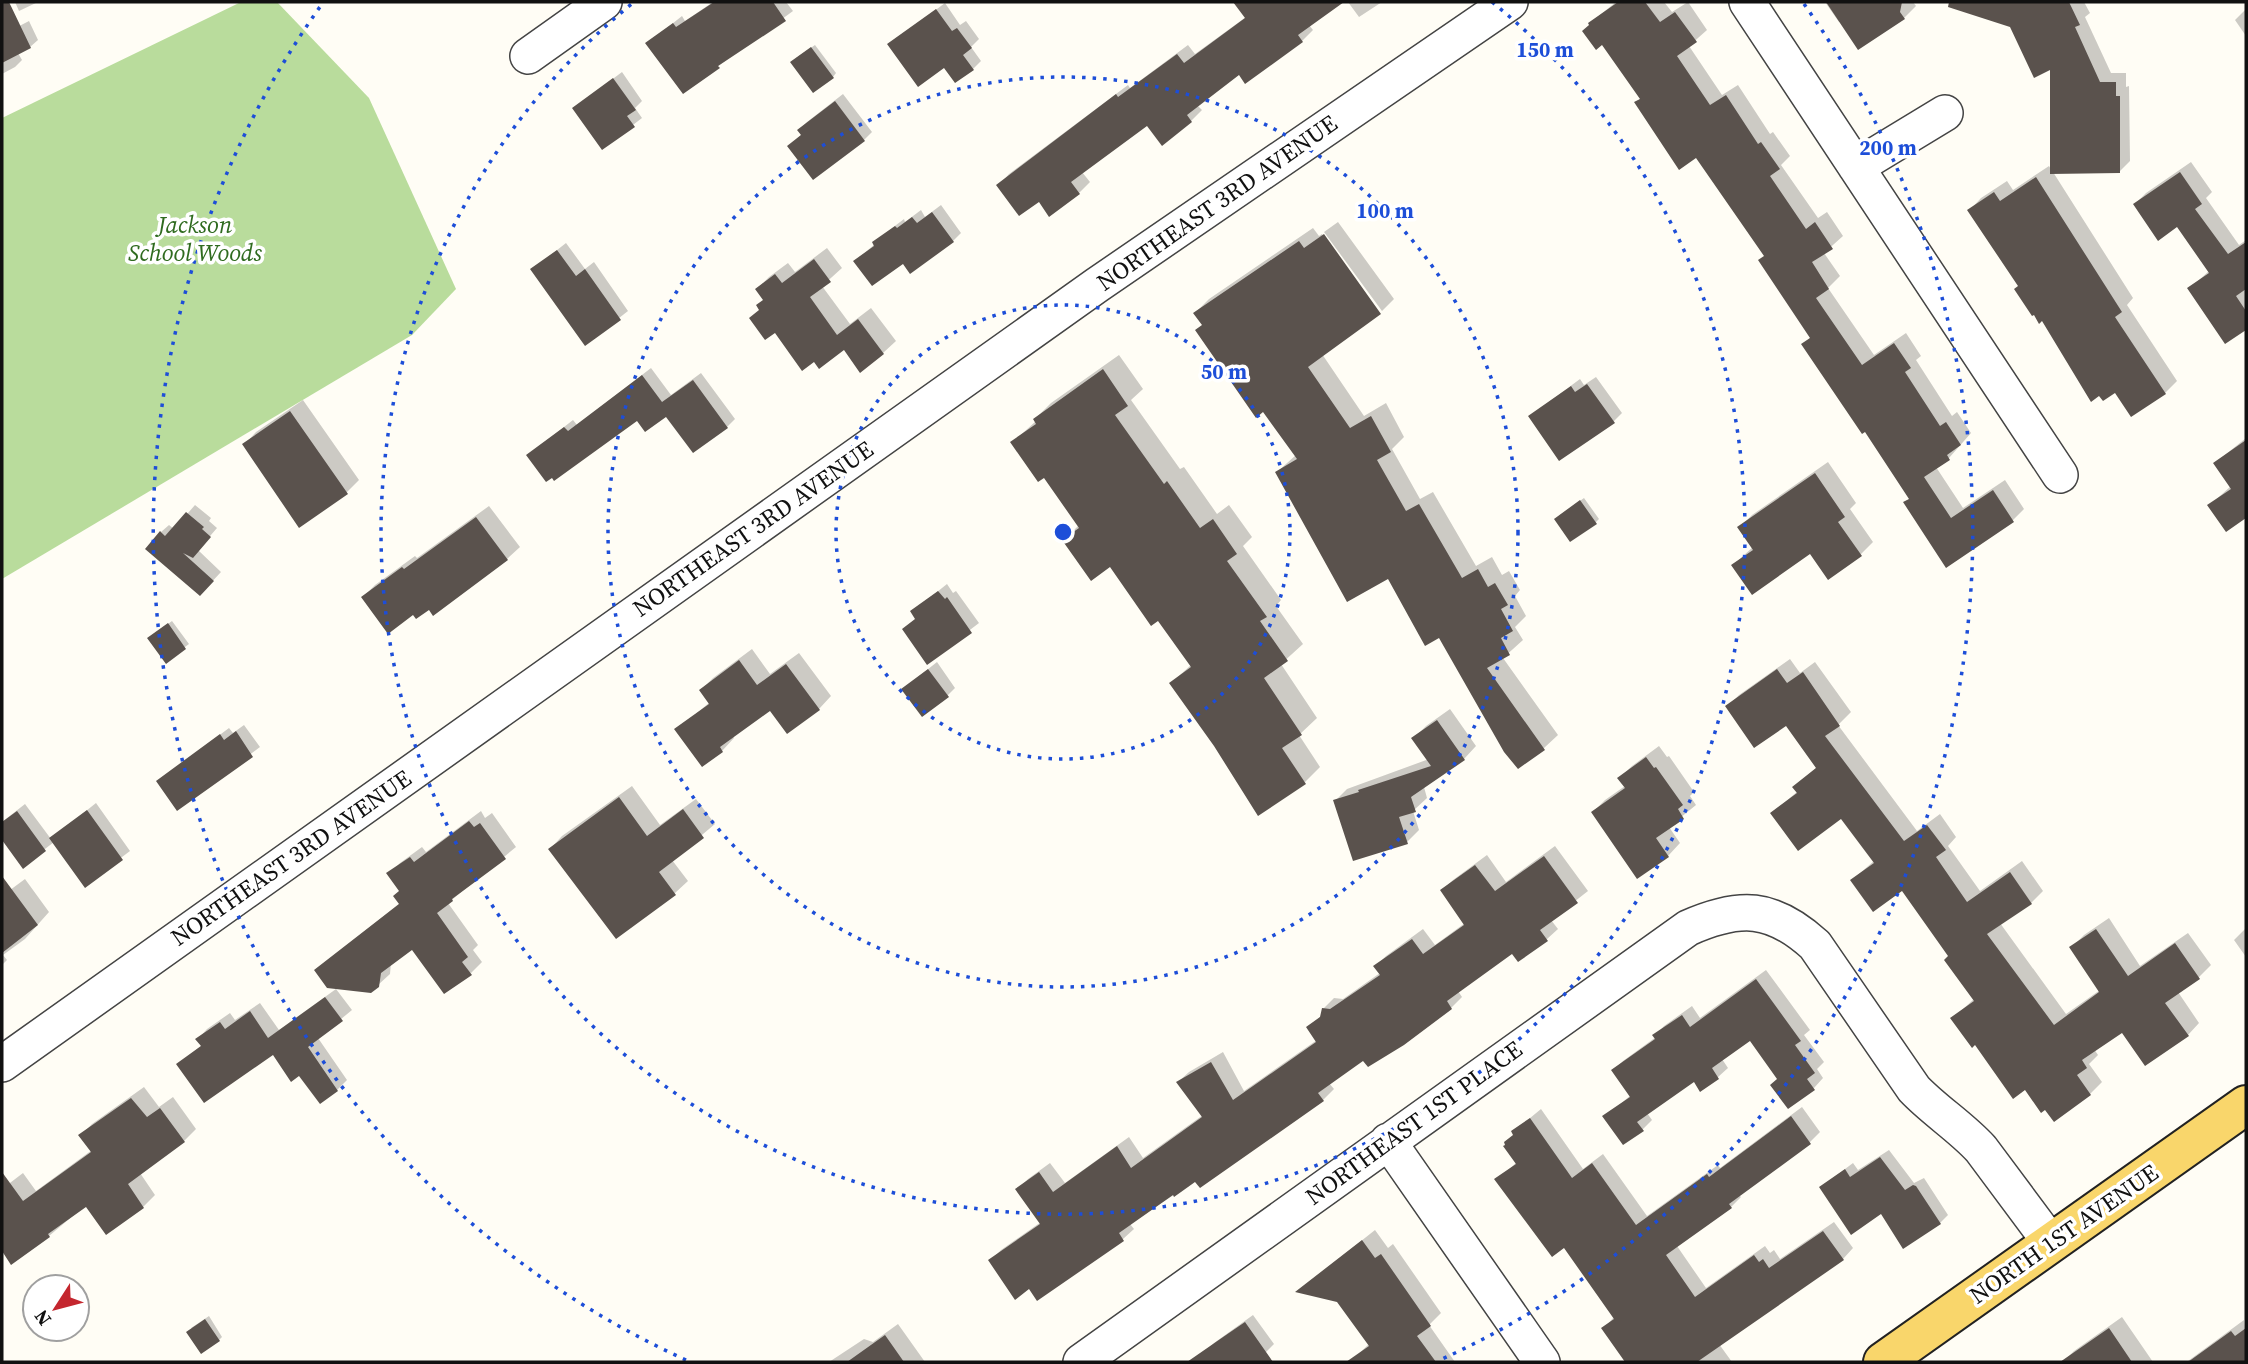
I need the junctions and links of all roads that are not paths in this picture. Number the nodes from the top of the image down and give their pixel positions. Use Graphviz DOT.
graph roads {
  1 [pos="604,2"];
  2 [pos="1510,2"];
  3 [pos="1747,2"];
  4 [pos="528,55"];
  5 [pos="1945,113"];
  6 [pos="1856,167"];
  7 [pos="2060,475"];
  8 [pos="2,1064"];
  9 [pos="2246,1105"];
  10 [pos="1388,1141"];
  11 [pos="2051,1243"];
  12 [pos="1087,1361"];
  13 [pos="1542,1362"];
  14 [pos="1882,1362"];
  1 -- 4 [label="street"];
  2 -- 8 [label="street, NORTHEAST 3RD AVENUE"];
  3 -- 6 [label="street"];
  5 -- 6 [label="street"];
  6 -- 7 [label="street"];
  9 -- 11 [label="main road, NORTH 1ST AVENUE"];
  10 -- 11 [label="street, NORTHEAST 1ST PLACE"];
  10 -- 12 [label="street, NORTHEAST 1ST PLACE"];
  10 -- 13 [label="street"];
  11 -- 14 [label="main road, NORTH 1ST AVENUE"];
}
